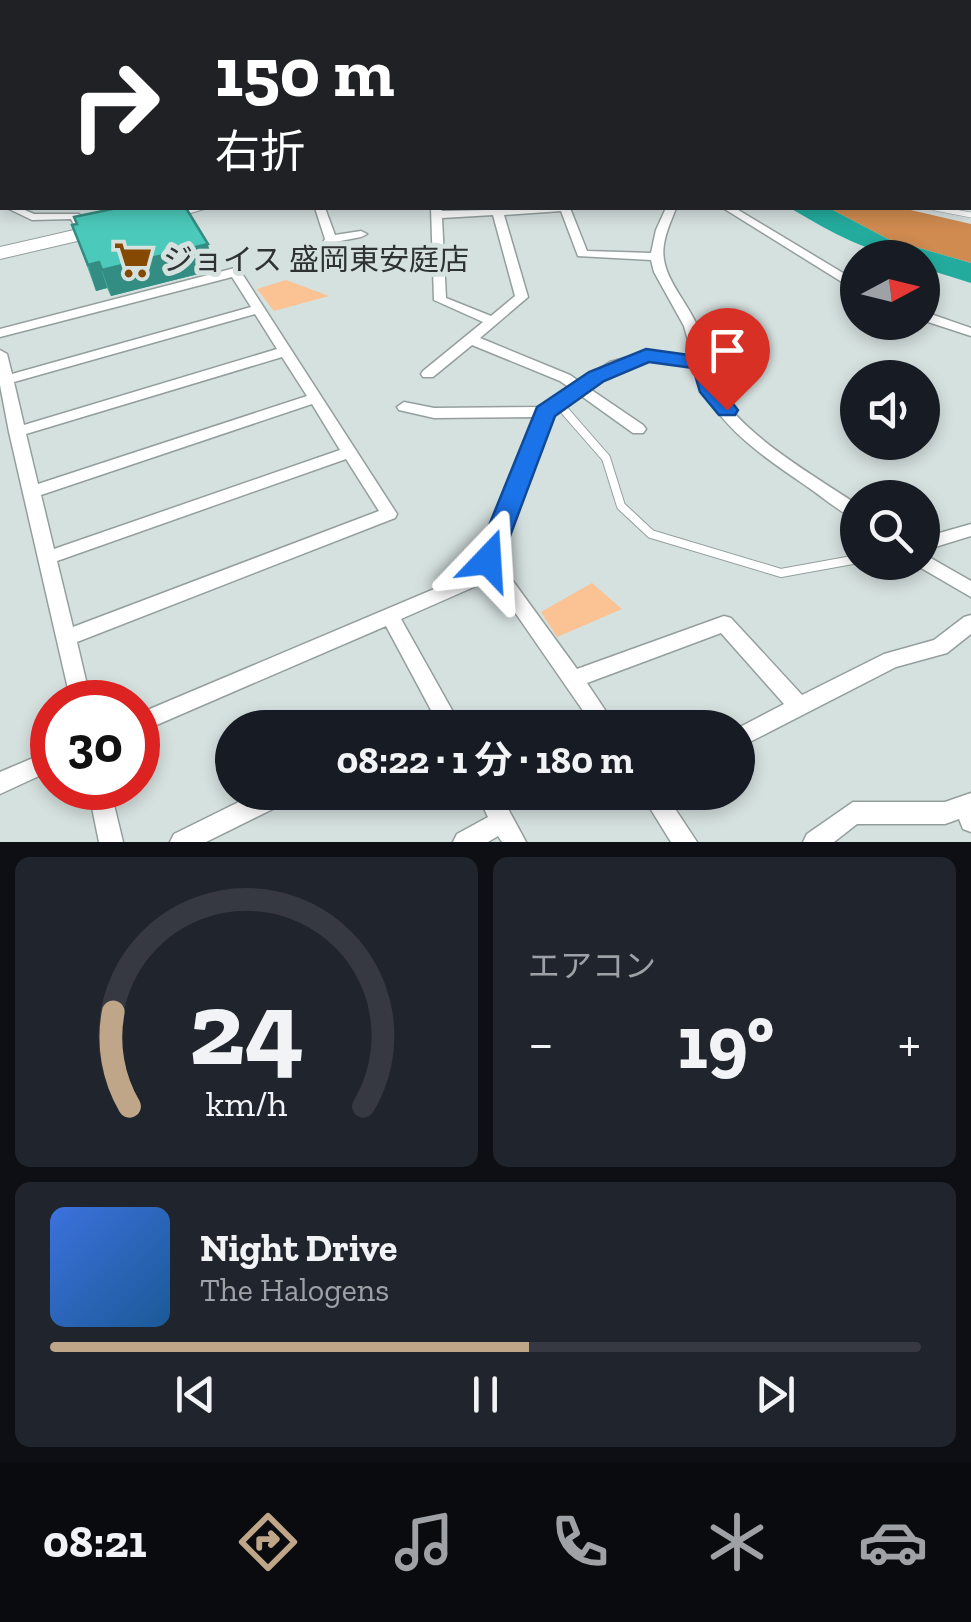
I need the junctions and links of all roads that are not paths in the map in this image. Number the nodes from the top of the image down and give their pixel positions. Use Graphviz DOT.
graph roads {
  1 [pos="16,210"];
  2 [pos="154,210"];
  3 [pos="187,210"];
  4 [pos="320,210"];
  5 [pos="532,210"];
  6 [pos="566,210"];
  7 [pos="669,210"];
  8 [pos="731,210"];
  9 [pos="436,211"];
  10 [pos="498,212"];
  11 [pos="82,230"];
  12 [pos="361,234"];
  13 [pos="0,244"];
  14 [pos="0,253"];
  15 [pos="656,257"];
  16 [pos="840,277"];
  17 [pos="258,309"];
  18 [pos="490,320"];
  19 [pos="940,321"];
  20 [pos="971,332"];
  21 [pos="0,333"];
  22 [pos="468,339"];
  23 [pos="286,351"];
  24 [pos="0,354"];
  25 [pos="702,363"];
  26 [pos="428,374"];
  27 [pos="6,380"];
  28 [pos="578,388"];
  29 [pos="316,398"];
  30 [pos="404,408"];
  31 [pos="552,408"];
  32 [pos="638,429"];
  33 [pos="17,432"];
  34 [pos="350,452"];
  35 [pos="31,492"];
  36 [pos="840,501"];
  37 [pos="971,530"];
  38 [pos="940,539"];
  39 [pos="47,558"];
  40 [pos="840,562"];
  41 [pos="496,570"];
  42 [pos="940,571"];
  43 [pos="971,590"];
  44 [pos="391,618"];
  45 [pos="971,623"];
  46 [pos="67,637"];
  47 [pos="574,679"];
  48 [pos="76,680"];
  49 [pos="800,706"];
  50 [pos="442,710"];
  51 [pos="595,710"];
  52 [pos="160,715"];
  53 [pos="755,729"];
  54 [pos="30,770"];
  55 [pos="0,783"];
  56 [pos="104,810"];
  57 [pos="247,810"];
  58 [pos="497,810"];
  59 [pos="663,810"];
  60 [pos="970,814"];
  61 [pos="509,832"];
  62 [pos="111,842"];
  63 [pos="182,842"];
  64 [pos="465,842"];
  65 [pos="685,842"];
  66 [pos="815,842"];
  1 -- 11 [label="street"];
  2 -- 11 [label="highway"];
  3 -- 11 [label="highway"];
  4 -- 12 [label="street"];
  5 -- 10 [label="street"];
  6 -- 15 [label="street"];
  7 -- 15 [label="street"];
  8 -- 16 [label="street"];
  9 -- 10 [label="street"];
  9 -- 18 [label="street"];
  10 -- 18 [label="street"];
  11 -- 13 [label="highway"];
  11 -- 14 [label="highway"];
  15 -- 25 [label="street"];
  17 -- 21 [label="street"];
  17 -- 23 [label="street"];
  17 -- 27 [label="street"];
  18 -- 22 [label="street"];
  19 -- 20 [label="street"];
  22 -- 26 [label="street"];
  22 -- 28 [label="street"];
  23 -- 29 [label="street"];
  23 -- 33 [label="street"];
  24 -- 27 [label="street"];
  25 -- 28 [label="street"];
  25 -- 36 [label="street"];
  27 -- 33 [label="street"];
  28 -- 31 [label="street"];
  28 -- 32 [label="street"];
  29 -- 34 [label="street"];
  29 -- 35 [label="street"];
  30 -- 31 [label="street"];
  31 -- 40 [label="lane"];
  31 -- 41 [label="street"];
  33 -- 35 [label="street"];
  34 -- 39 [label="street"];
  34 -- 46 [label="street"];
  35 -- 39 [label="street"];
  37 -- 38 [label="street"];
  39 -- 46 [label="street"];
  41 -- 44 [label="street"];
  41 -- 47 [label="street"];
  42 -- 43 [label="street"];
  44 -- 50 [label="street"];
  44 -- 52 [label="street"];
  45 -- 49 [label="street"];
  46 -- 48 [label="street"];
  47 -- 49 [label="street"];
  47 -- 51 [label="street"];
  49 -- 53 [label="street"];
  54 -- 55 [label="street"];
  56 -- 62 [label="street"];
  57 -- 63 [label="street"];
  58 -- 61 [label="street"];
  59 -- 65 [label="street"];
  60 -- 66 [label="street"];
  61 -- 64 [label="street"];
}
